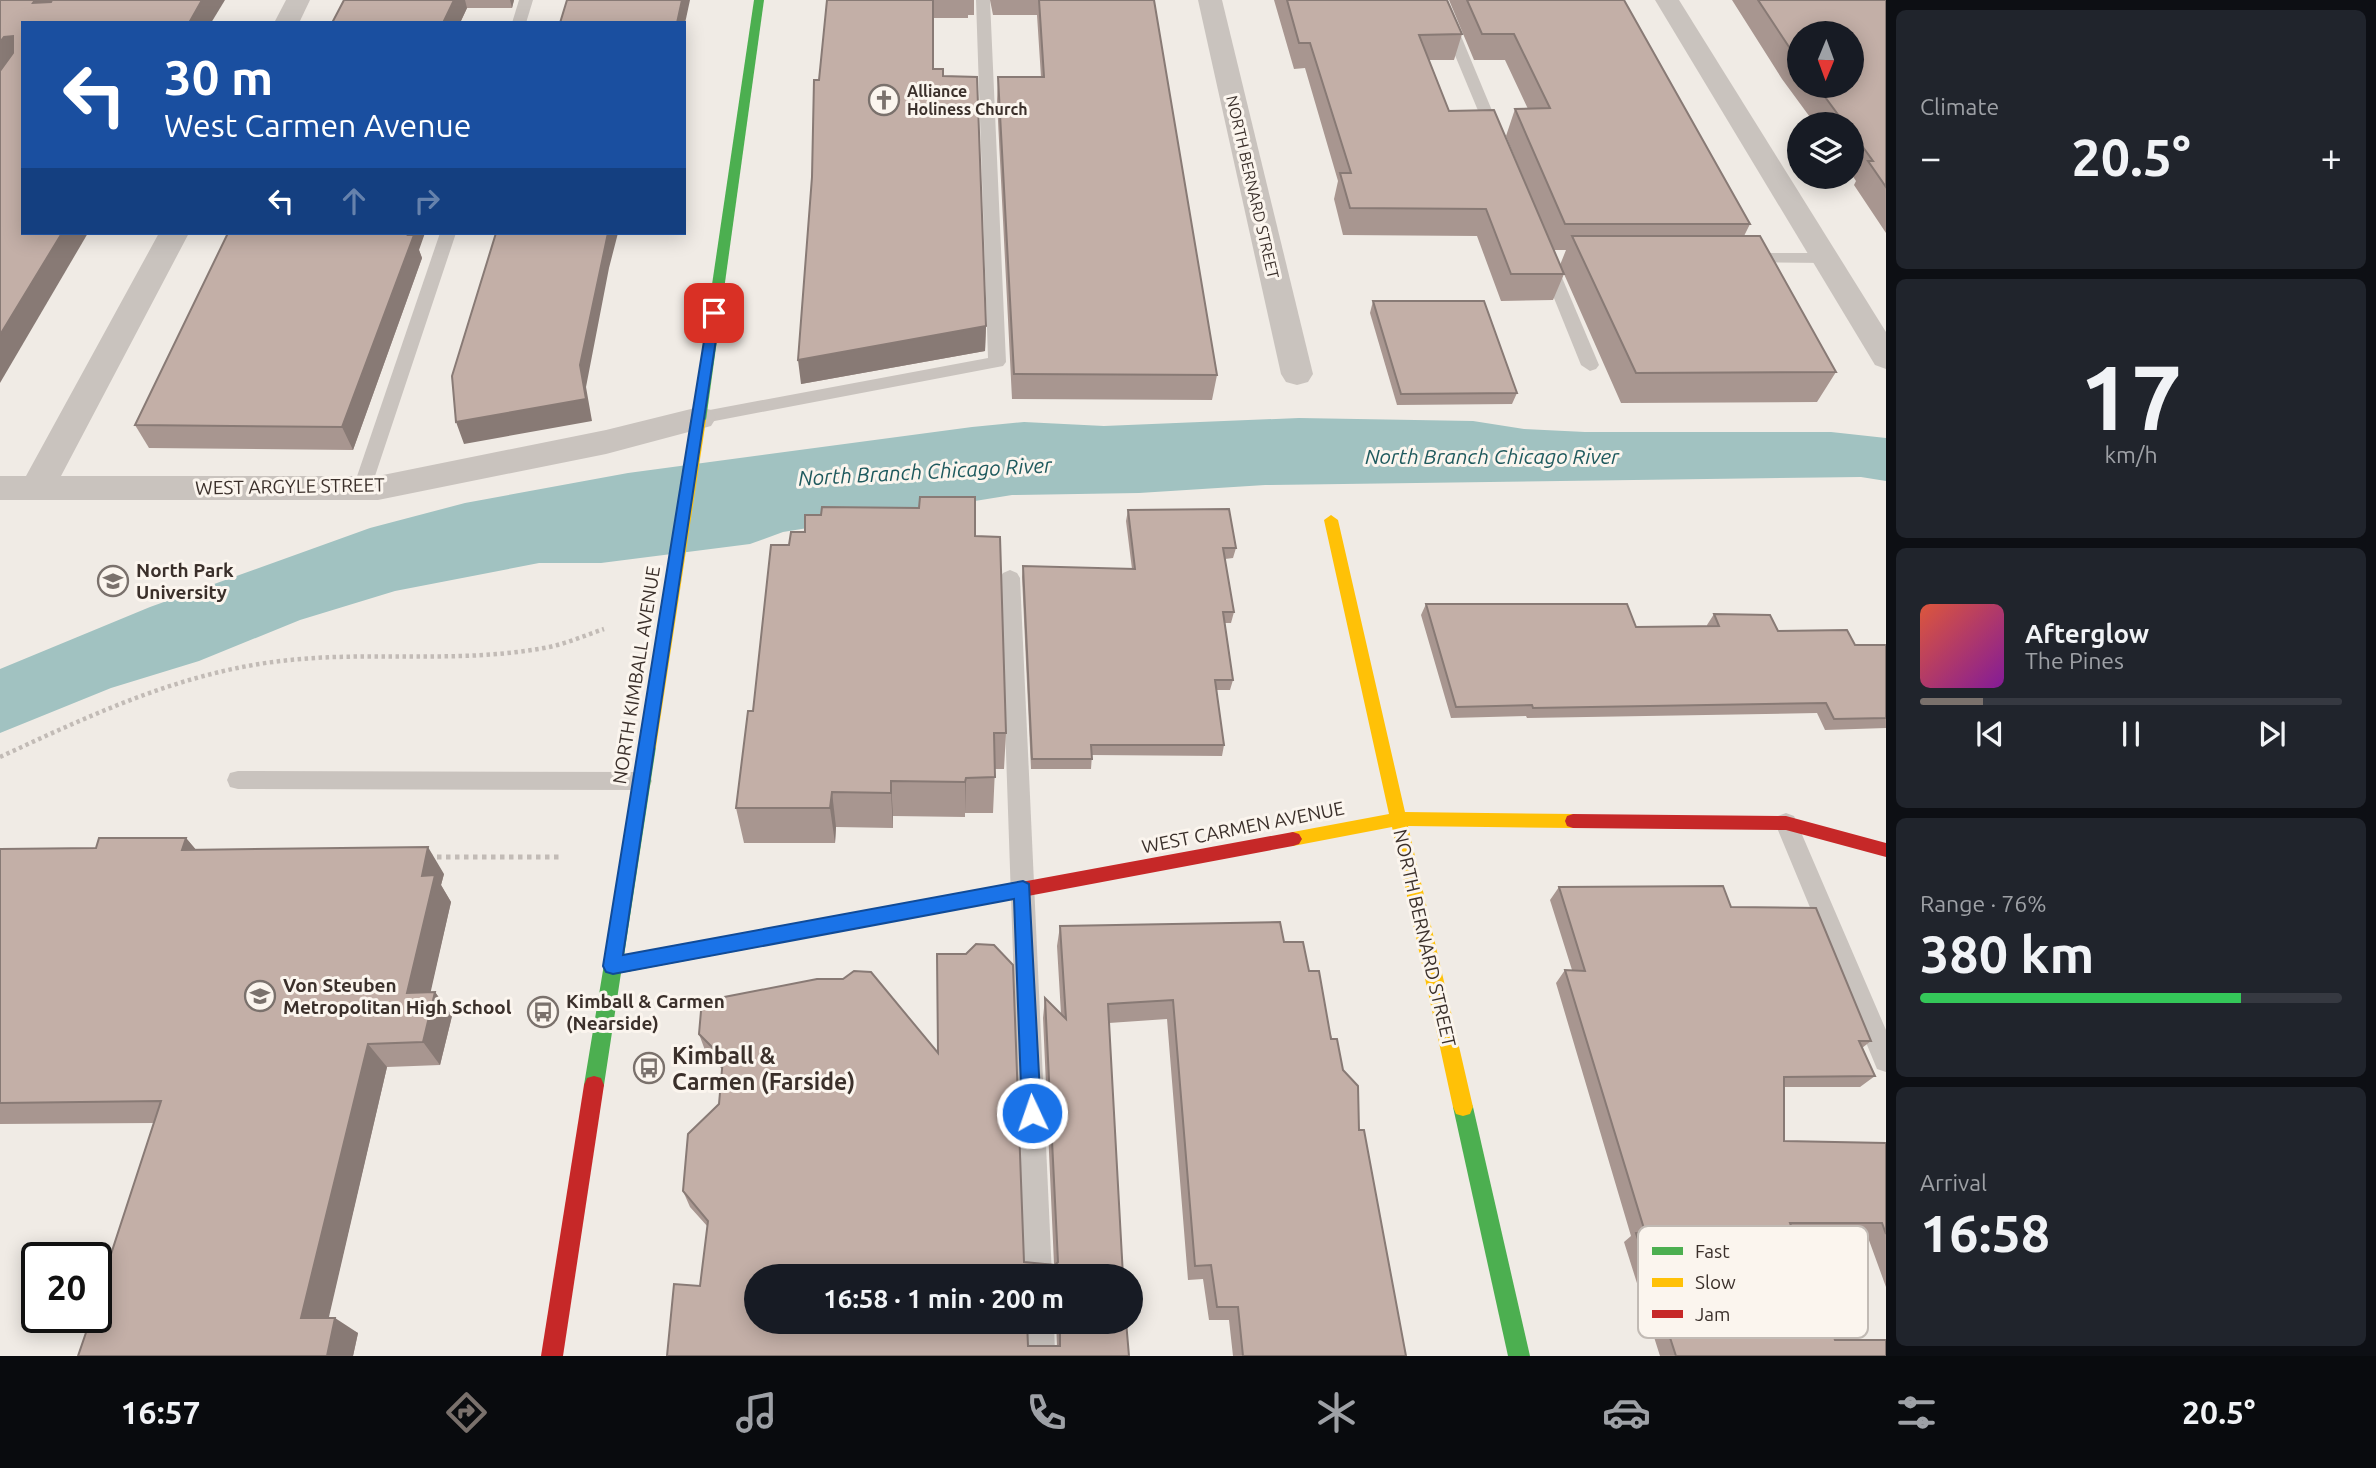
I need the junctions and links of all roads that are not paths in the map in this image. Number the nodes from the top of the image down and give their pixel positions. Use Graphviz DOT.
graph roads {
  1 [pos="298,0"];
  2 [pos="526,0"];
  3 [pos="759,0"];
  4 [pos="982,0"];
  5 [pos="1210,0"];
  6 [pos="1439,0"];
  7 [pos="1667,0"];
  8 [pos="287,21"];
  9 [pos="520,21"];
  10 [pos="1503,155"];
  11 [pos="173,235"];
  12 [pos="447,235"];
  13 [pos="1548,253"];
  14 [pos="1733,258"];
  15 [pos="1825,258"];
  16 [pos="1886,358"];
  17 [pos="1590,365"];
  18 [pos="1297,374"];
  19 [pos="699,418"];
  20 [pos="0,488"];
  21 [pos="37,488"];
  22 [pos="362,488"];
  23 [pos="1331,520"];
  24 [pos="1010,578"];
  25 [pos="238,780"];
  26 [pos="641,781"];
  27 [pos="1398,819"];
  28 [pos="1786,822"];
  29 [pos="1886,850"];
  30 [pos="1023,889"];
  31 [pos="613,966"];
  32 [pos="1886,1060"];
  33 [pos="1038,1264"];
  34 [pos="1040,1334"];
  35 [pos="552,1356"];
  36 [pos="1041,1356"];
  37 [pos="1519,1356"];
  1 -- 8 [label="street"];
  2 -- 9 [label="lane"];
  3 -- 19 [label="street, NORTH KIMBALL AVENUE"];
  4 -- 19 [label="lane"];
  5 -- 18 [label="street, NORTH BERNARD STREET"];
  6 -- 10 [label="lane"];
  7 -- 15 [label="street"];
  11 -- 21 [label="street"];
  12 -- 22 [label="lane"];
  13 -- 17 [label="lane"];
  14 -- 15 [label="lane"];
  15 -- 16 [label="street"];
  19 -- 22 [label="street, WEST ARGYLE STREET"];
  19 -- 26 [label="street, NORTH KIMBALL AVENUE"];
  20 -- 21 [label="street, WEST ARGYLE STREET"];
  21 -- 22 [label="street, WEST ARGYLE STREET"];
  23 -- 27 [label="street, NORTH BERNARD STREET"];
  24 -- 30 [label="lane"];
  25 -- 26 [label="lane"];
  26 -- 31 [label="street, NORTH KIMBALL AVENUE"];
  27 -- 28 [label="street, WEST CARMEN AVENUE"];
  27 -- 30 [label="street, WEST CARMEN AVENUE"];
  27 -- 37 [label="street, NORTH BERNARD STREET"];
  28 -- 29 [label="street, WEST CARMEN AVENUE"];
  28 -- 32 [label="lane"];
  30 -- 31 [label="street, WEST CARMEN AVENUE"];
  30 -- 33 [label="lane"];
  31 -- 35 [label="street, NORTH KIMBALL AVENUE"];
  34 -- 36 [label="lane"];
}
